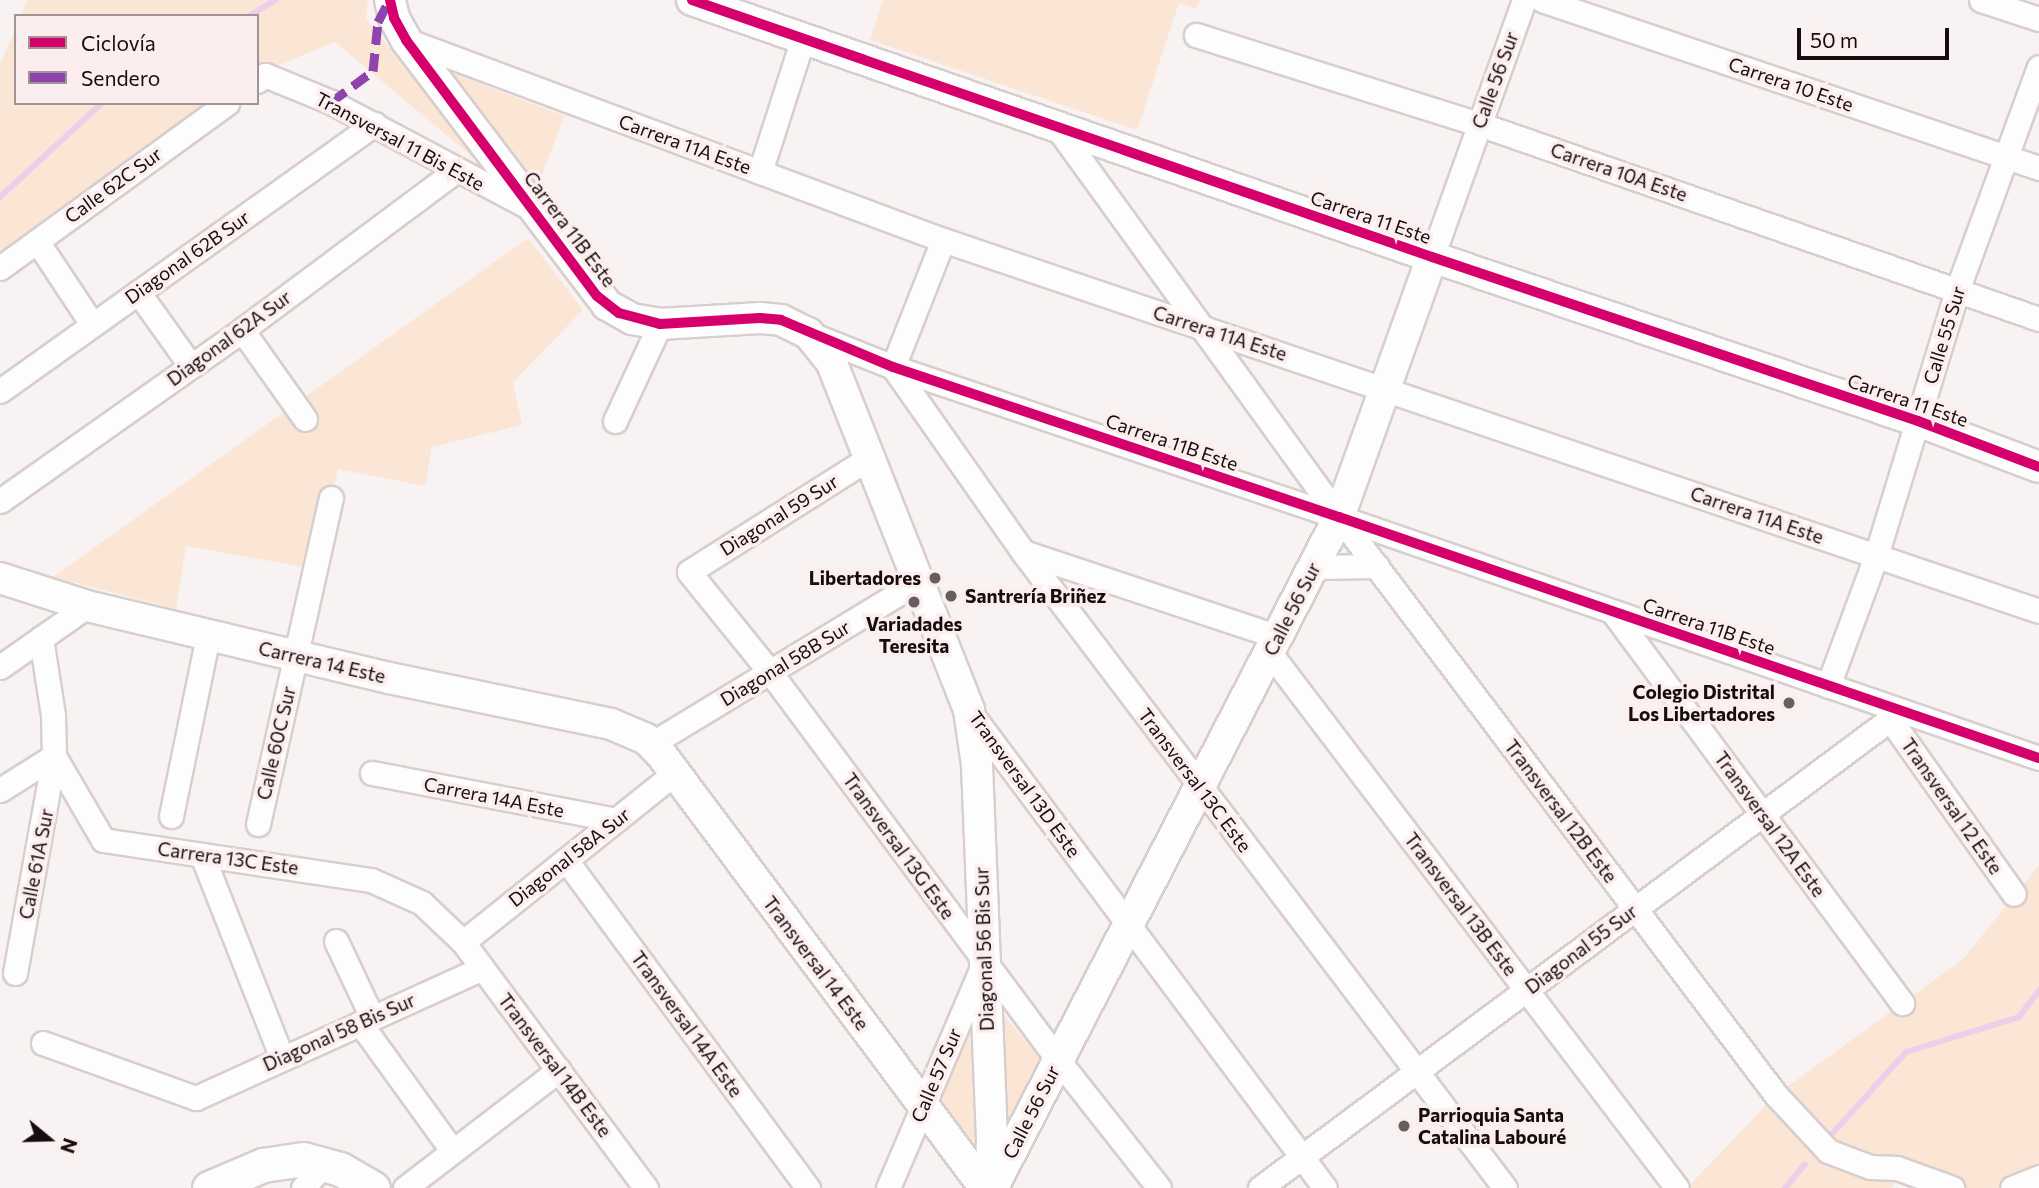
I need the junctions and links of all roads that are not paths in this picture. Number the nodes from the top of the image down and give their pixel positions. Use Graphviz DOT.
graph roads {
  1 [pos="390,0"];
  2 [pos="692,0"];
  3 [pos="1524,0"];
  4 [pos="1542,0"];
  5 [pos="1981,0"];
  6 [pos="2039,19"];
  7 [pos="1196,35"];
  8 [pos="803,38"];
  9 [pos="406,40"];
  10 [pos="2039,67"];
  11 [pos="261,78"];
  12 [pos="224,105"];
  13 [pos="374,124"];
  14 [pos="1479,124"];
  15 [pos="1056,126"];
  16 [pos="2006,156"];
  17 [pos="2039,168"];
  18 [pos="455,170"];
  19 [pos="760,172"];
  20 [pos="534,210"];
  21 [pos="943,240"];
  22 [pos="37,241"];
  23 [pos="1432,257"];
  24 [pos="0,268"];
  25 [pos="1958,288"];
  26 [pos="138,292"];
  27 [pos="2039,319"];
  28 [pos="92,324"];
  29 [pos="660,324"];
  30 [pos="1202,328"];
  31 [pos="242,330"];
  32 [pos="808,333"];
  33 [pos="191,366"];
  34 [pos="892,367"];
  35 [pos="1385,388"];
  36 [pos="0,391"];
  37 [pos="305,419"];
  38 [pos="615,421"];
  39 [pos="1918,421"];
  40 [pos="869,458"];
  41 [pos="2039,467"];
  42 [pos="331,498"];
  43 [pos="0,500"];
  44 [pos="1339,517"];
  45 [pos="1023,552"];
  46 [pos="1876,556"];
  47 [pos="1377,566"];
  48 [pos="1314,567"];
  49 [pos="688,572"];
  50 [pos="0,578"];
  51 [pos="919,581"];
  52 [pos="87,606"];
  53 [pos="1612,611"];
  54 [pos="2039,611"];
  55 [pos="208,635"];
  56 [pos="41,638"];
  57 [pos="1274,645"];
  58 [pos="295,656"];
  59 [pos="0,667"];
  60 [pos="770,672"];
  61 [pos="1828,685"];
  62 [pos="969,710"];
  63 [pos="1896,715"];
  64 [pos="649,742"];
  65 [pos="54,756"];
  66 [pos="2039,758"];
  67 [pos="372,773"];
  68 [pos="675,773"];
  69 [pos="1200,788"];
  70 [pos="0,790"];
  71 [pos="1762,814"];
  72 [pos="171,816"];
  73 [pos="616,820"];
  74 [pos="258,824"];
  75 [pos="103,840"];
  76 [pos="202,855"];
  77 [pos="566,860"];
  78 [pos="2014,894"];
  79 [pos="1635,909"];
  80 [pos="1129,925"];
  81 [pos="336,941"];
  82 [pos="463,942"];
  83 [pos="984,962"];
  84 [pos="482,968"];
  85 [pos="15,973"];
  86 [pos="1526,990"];
  87 [pos="1902,1003"];
  88 [pos="366,1020"];
  89 [pos="43,1043"];
  90 [pos="282,1058"];
  91 [pos="1058,1060"];
  92 [pos="559,1070"];
  93 [pos="1416,1072"];
  94 [pos="923,1106"];
  95 [pos="452,1150"];
  96 [pos="1302,1157"];
  97 [pos="325,1163"];
  98 [pos="2039,1177"];
  99 [pos="209,1188"];
  100 [pos="303,1188"];
  101 [pos="373,1188"];
  102 [pos="405,1188"];
  103 [pos="646,1188"];
  104 [pos="808,1188"];
  105 [pos="888,1188"];
  106 [pos="989,1188"];
  107 [pos="1159,1188"];
  108 [pos="1260,1188"];
  109 [pos="1325,1188"];
  110 [pos="1505,1188"];
  111 [pos="1677,1188"];
  112 [pos="1952,1188"];
  113 [pos="2012,1188"];
  1 -- 9 [label="street"];
  2 -- 8 [label="street, Carrera 11 Este"];
  3 -- 14 [label="street, Calle 56 Sur"];
  4 -- 16 [label="street, Carrera 10 Este"];
  5 -- 6 [label="street"];
  7 -- 14 [label="street, Carrera 10A Este"];
  8 -- 15 [label="street, Carrera 11 Este"];
  8 -- 19 [label="street"];
  9 -- 19 [label="street, Carrera 11A Este"];
  9 -- 20 [label="street, Carrera 11B Este"];
  10 -- 16 [label="street, Calle 55 Sur"];
  11 -- 13 [label="street, Transversal 11 Bis Este"];
  12 -- 22 [label="street, Calle 62C Sur"];
  13 -- 18 [label="street, Transversal 11 Bis Este"];
  13 -- 26 [label="street, Diagonal 62B Sur"];
  14 -- 23 [label="street, Calle 56 Sur"];
  14 -- 25 [label="street, Carrera 10A Este"];
  15 -- 23 [label="street, Carrera 11 Este"];
  15 -- 30 [label="street"];
  16 -- 17 [label="street, Carrera 10 Este"];
  16 -- 25 [label="street, Calle 55 Sur"];
  18 -- 20 [label="street, Transversal 11 Bis Este"];
  18 -- 31 [label="street, Diagonal 62A Sur"];
  19 -- 21 [label="street, Carrera 11A Este"];
  20 -- 29 [label="street, Carrera 11B Este"];
  21 -- 30 [label="street, Carrera 11A Este"];
  21 -- 34 [label="street"];
  22 -- 24 [label="street, Calle 62C Sur"];
  22 -- 28 [label="street"];
  23 -- 35 [label="street, Calle 56 Sur"];
  23 -- 39 [label="street, Carrera 11 Este"];
  25 -- 27 [label="street, Carrera 10A Este"];
  25 -- 39 [label="street, Calle 55 Sur"];
  26 -- 28 [label="street, Diagonal 62B Sur"];
  26 -- 33 [label="street"];
  28 -- 36 [label="street, Diagonal 62B Sur"];
  29 -- 32 [label="street, Carrera 11B Este"];
  29 -- 38 [label="street"];
  30 -- 35 [label="street, Carrera 11A Este"];
  30 -- 44 [label="street, Transversal 12B Este"];
  31 -- 33 [label="street, Diagonal 62A Sur"];
  31 -- 37 [label="street"];
  32 -- 34 [label="street, Carrera 11B Este"];
  32 -- 40 [label="street, Transversal 13D Este"];
  33 -- 43 [label="street, Diagonal 62A Sur"];
  34 -- 44 [label="street, Carrera 11B Este"];
  34 -- 45 [label="street, Transversal 13C Este"];
  35 -- 44 [label="street, Calle 56 Sur"];
  35 -- 46 [label="street, Carrera 11A Este"];
  39 -- 41 [label="street, Carrera 11 Este"];
  39 -- 46 [label="street, Calle 55 Sur"];
  40 -- 49 [label="street, Diagonal 59 Sur"];
  40 -- 51 [label="street, Transversal 13D Este"];
  42 -- 58 [label="street, Calle 60C Sur"];
  44 -- 47 [label="street, Transversal 12B Este"];
  44 -- 48 [label="street, Calle 56 Sur"];
  44 -- 53 [label="street, Carrera 11B Este"];
  45 -- 57 [label="street"];
  45 -- 69 [label="street, Transversal 13C Este"];
  46 -- 54 [label="street, Carrera 11A Este"];
  46 -- 61 [label="street, Calle 55 Sur"];
  47 -- 48 [label="street"];
  47 -- 79 [label="street, Transversal 12B Este"];
  48 -- 57 [label="street, Calle 56 Sur"];
  49 -- 60 [label="street, Transversal 13G Este"];
  50 -- 52 [label="street, Carrera 14 Este"];
  51 -- 60 [label="street, Diagonal 58B Sur"];
  51 -- 62 [label="street, Transversal 13D Este"];
  52 -- 55 [label="street, Carrera 14 Este"];
  52 -- 56 [label="street"];
  53 -- 61 [label="street, Carrera 11B Este"];
  53 -- 71 [label="street, Transversal 12A Este"];
  55 -- 58 [label="street, Carrera 14 Este"];
  55 -- 72 [label="street"];
  56 -- 59 [label="street"];
  56 -- 65 [label="street, Calle 61A Sur"];
  57 -- 69 [label="street, Calle 56 Sur"];
  57 -- 86 [label="street, Transversal 13B Este"];
  58 -- 64 [label="street, Carrera 14 Este"];
  58 -- 74 [label="street, Calle 60C Sur"];
  60 -- 64 [label="street, Diagonal 58B Sur"];
  60 -- 83 [label="street, Transversal 13G Este"];
  61 -- 63 [label="street, Carrera 11B Este"];
  62 -- 80 [label="street, Transversal 13D Este"];
  62 -- 83 [label="street, Diagonal 56 Bis Sur"];
  63 -- 66 [label="street, Carrera 11B Este"];
  63 -- 71 [label="street, Diagonal 55 Sur"];
  63 -- 78 [label="street, Transversal 12 Este"];
  64 -- 68 [label="street, Transversal 14 Este"];
  65 -- 70 [label="street"];
  65 -- 75 [label="street, Calle 61A Sur"];
  65 -- 85 [label="street, Calle 61A Sur"];
  67 -- 73 [label="street, Carrera 14A Este"];
  68 -- 73 [label="street, Diagonal 58A Sur"];
  68 -- 94 [label="street, Transversal 14 Este"];
  69 -- 80 [label="street, Calle 56 Sur"];
  69 -- 93 [label="street, Transversal 13C Este"];
  71 -- 79 [label="street, Diagonal 55 Sur"];
  71 -- 87 [label="street, Transversal 12A Este"];
  73 -- 77 [label="street, Diagonal 58A Sur"];
  75 -- 76 [label="street, Carrera 13C Este"];
  76 -- 82 [label="street, Carrera 13C Este"];
  76 -- 90 [label="street"];
  77 -- 82 [label="street, Diagonal 58A Sur"];
  77 -- 104 [label="street, Transversal 14A Este"];
  79 -- 86 [label="street, Diagonal 55 Sur"];
  79 -- 112 [label="street, Transversal 12B Este"];
  80 -- 91 [label="street, Calle 56 Sur"];
  80 -- 96 [label="street, Transversal 13D Este"];
  81 -- 88 [label="street"];
  82 -- 84 [label="street, Transversal 14B Este"];
  83 -- 91 [label="street, Transversal 13G Este"];
  83 -- 94 [label="street, Calle 57 Sur"];
  83 -- 106 [label="street, Diagonal 56 Bis Sur"];
  84 -- 88 [label="street, Diagonal 58 Bis Sur"];
  84 -- 92 [label="street, Transversal 14B Este"];
  86 -- 93 [label="street, Diagonal 55 Sur"];
  86 -- 111 [label="street, Transversal 13B Este"];
  88 -- 90 [label="street, Diagonal 58 Bis Sur"];
  88 -- 95 [label="street"];
  89 -- 90 [label="street, Diagonal 58 Bis Sur"];
  91 -- 106 [label="street, Calle 56 Sur"];
  91 -- 107 [label="street, Transversal 13G Este"];
  92 -- 95 [label="street"];
  92 -- 103 [label="street, Transversal 14B Este"];
  93 -- 96 [label="street, Diagonal 55 Sur"];
  93 -- 110 [label="street, Transversal 13C Este"];
  94 -- 105 [label="street, Calle 57 Sur"];
  94 -- 106 [label="street, Transversal 14 Este"];
  95 -- 102 [label="street"];
  96 -- 108 [label="street, Diagonal 55 Sur"];
  96 -- 109 [label="street, Transversal 13D Este"];
  97 -- 99 [label="main road"];
  97 -- 100 [label="street"];
  97 -- 101 [label="main road"];
  98 -- 113 [label="street"];
}
